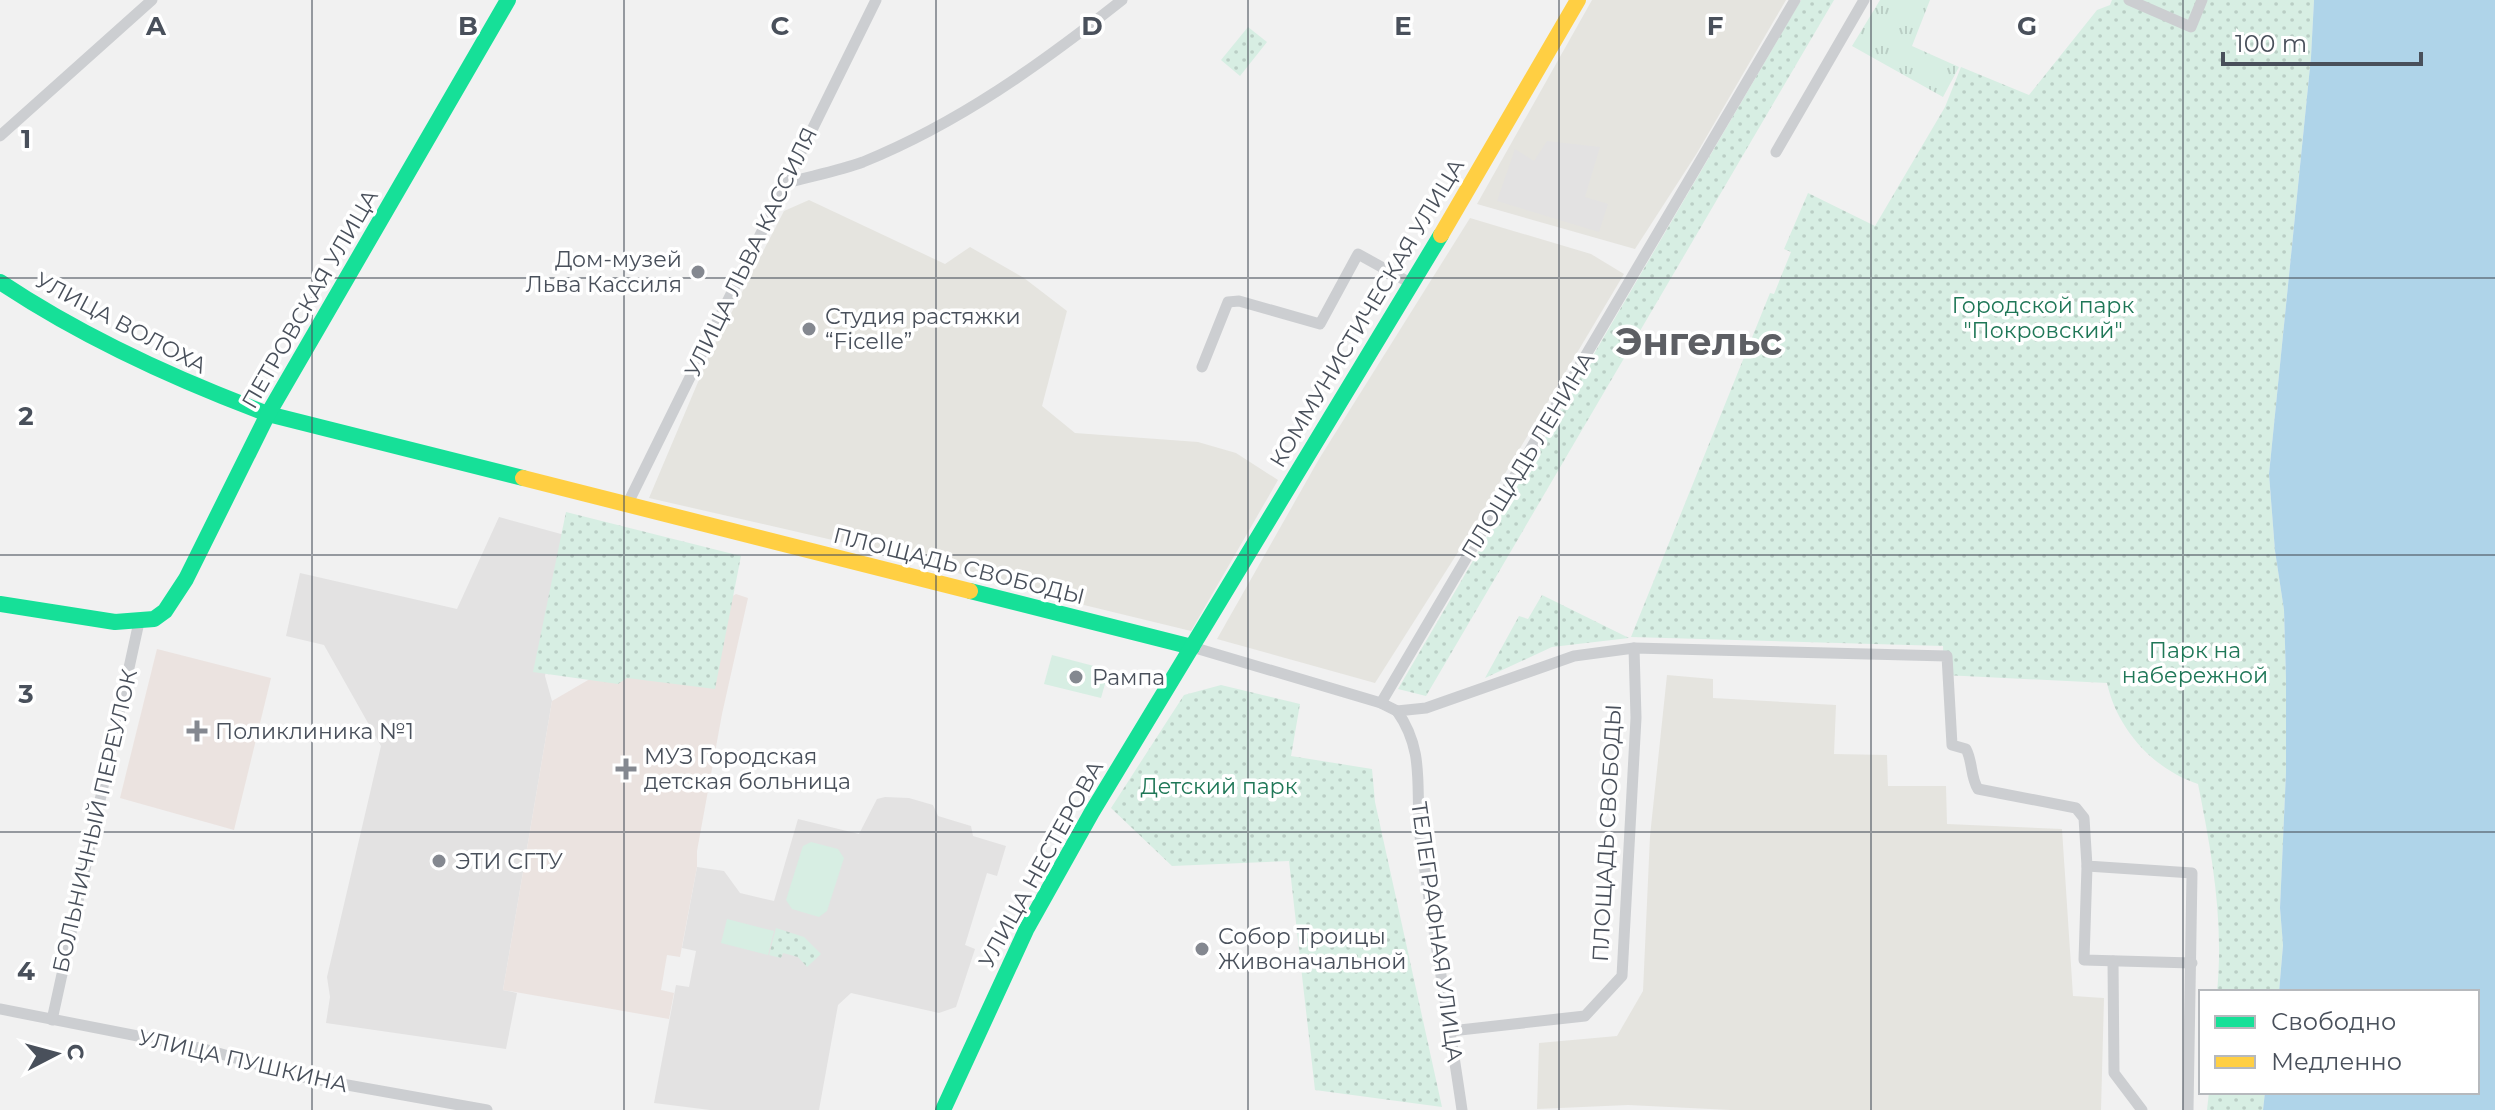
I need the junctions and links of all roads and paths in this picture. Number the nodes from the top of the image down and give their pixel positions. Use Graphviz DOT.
graph roads {
  1 [pos="152,0"];
  2 [pos="508,0"];
  3 [pos="876,0"];
  4 [pos="1122,0"];
  5 [pos="1578,0"];
  6 [pos="1795,0"];
  7 [pos="1864,0"];
  8 [pos="2129,0"];
  9 [pos="2202,0"];
  10 [pos="0,136"];
  11 [pos="1776,152"];
  12 [pos="786,183"];
  13 [pos="0,282"];
  14 [pos="1412,284"];
  15 [pos="1202,367"];
  16 [pos="268,414"];
  17 [pos="627,505"];
  18 [pos="0,604"];
  19 [pos="146,621"];
  20 [pos="1192,647"];
  21 [pos="1634,648"];
  22 [pos="1381,703"];
  23 [pos="1397,711"];
  24 [pos="2087,866"];
  25 [pos="2113,961"];
  26 [pos="2192,963"];
  27 [pos="0,1009"];
  28 [pos="52,1020"];
  29 [pos="1451,1031"];
  30 [pos="482,1110"];
  31 [pos="943,1110"];
  32 [pos="1462,1110"];
  33 [pos="2142,1110"];
  34 [pos="2188,1110"];
  1 -- 10 [label="street"];
  2 -- 16 [label="main road, ПЕТРОВСКАЯ УЛИЦА"];
  3 -- 12 [label="street, УЛИЦА ЛЬВА КАССИЛЯ"];
  4 -- 12 [label="street"];
  5 -- 14 [label="main road, КОММУНИСТИЧЕСКАЯ УЛИЦА"];
  6 -- 22 [label="street, ПЛОЩАДЬ ЛЕНИНА"];
  7 -- 11 [label="street"];
  8 -- 9 [label="street"];
  12 -- 17 [label="street, УЛИЦА ЛЬВА КАССИЛЯ"];
  13 -- 16 [label="main road, УЛИЦА ВОЛОХА"];
  14 -- 15 [label="street"];
  14 -- 20 [label="main road, КОММУНИСТИЧЕСКАЯ УЛИЦА"];
  16 -- 17 [label="main road, ПЛОЩАДЬ СВОБОДЫ"];
  16 -- 19 [label="main road, ПЕТРОВСКАЯ УЛИЦА"];
  17 -- 20 [label="main road, ПЛОЩАДЬ СВОБОДЫ"];
  18 -- 19 [label="main road"];
  19 -- 28 [label="street, БОЛЬНИЧНЫЙ ПЕРЕУЛОК"];
  20 -- 22 [label="street, ПЛОЩАДЬ СВОБОДЫ"];
  20 -- 31 [label="main road, УЛИЦА НЕСТЕРОВА"];
  21 -- 23 [label="street"];
  21 -- 24 [label="street"];
  21 -- 29 [label="street, ПЛОЩАДЬ СВОБОДЫ"];
  22 -- 23 [label="street, ПЛОЩАДЬ СВОБОДЫ"];
  23 -- 29 [label="street, ТЕЛЕГРАФНАЯ УЛИЦА"];
  24 -- 25 [label="street"];
  24 -- 26 [label="street"];
  25 -- 26 [label="street"];
  25 -- 33 [label="street"];
  26 -- 34 [label="street"];
  27 -- 28 [label="street, УЛИЦА ПУШКИНА"];
  28 -- 30 [label="street, УЛИЦА ПУШКИНА"];
  29 -- 32 [label="street, ТЕЛЕГРАФНАЯ УЛИЦА"];
}
